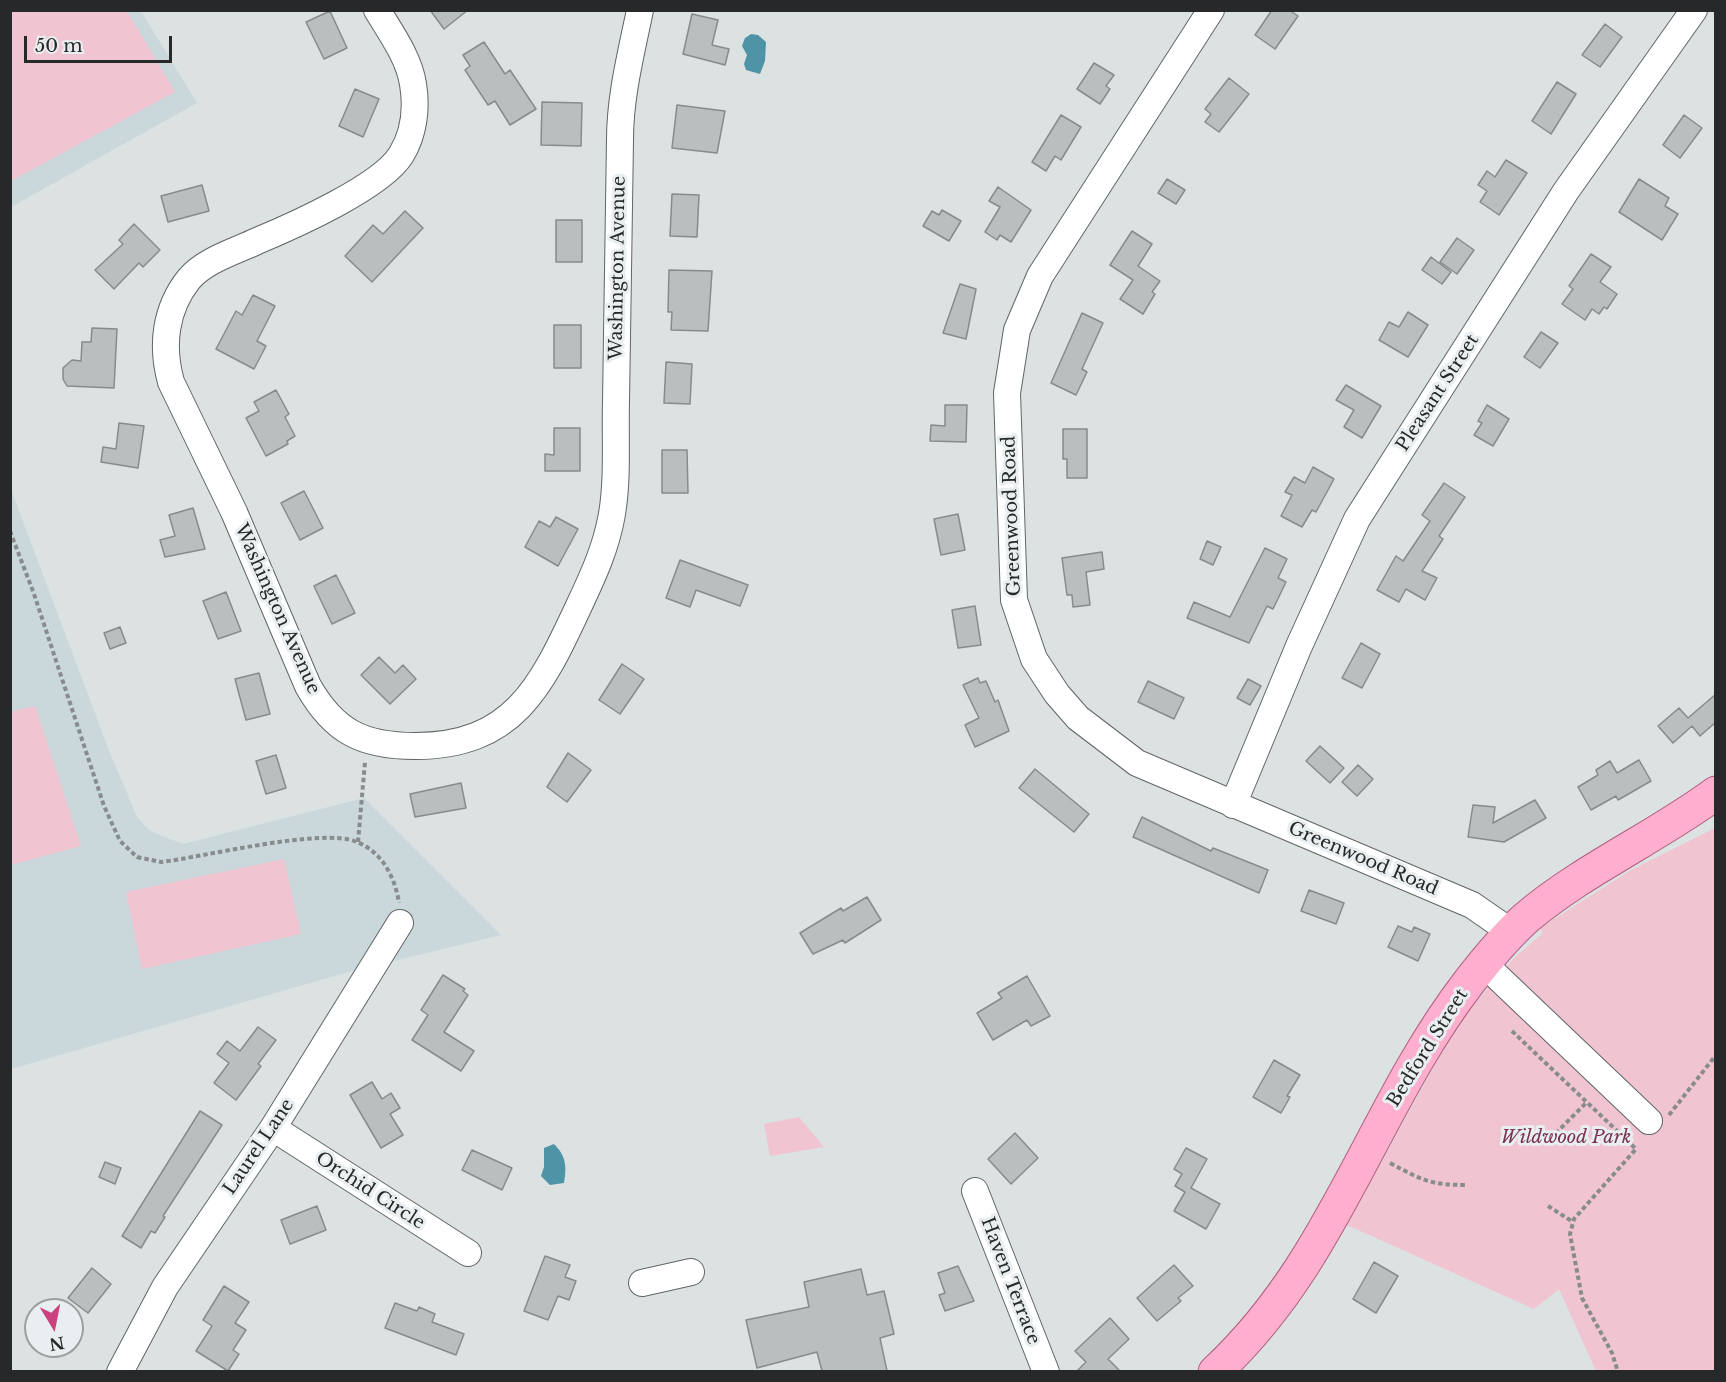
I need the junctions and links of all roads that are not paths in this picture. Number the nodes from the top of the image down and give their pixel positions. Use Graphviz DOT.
graph roads {
  1 [pos="377,10"];
  2 [pos="640,10"];
  3 [pos="1211,10"];
  4 [pos="1694,10"];
  5 [pos="1716,794"];
  6 [pos="1233,805"];
  7 [pos="399,923"];
  8 [pos="1511,932"];
  9 [pos="1484,964"];
  10 [pos="1649,1121"];
  11 [pos="273,1128"];
  12 [pos="975,1191"];
  13 [pos="468,1253"];
  14 [pos="691,1272"];
  15 [pos="642,1283"];
  16 [pos="120,1371"];
  17 [pos="1046,1371"];
  18 [pos="1215,1371"];
  1 -- 2 [label="street, Washington Avenue"];
  3 -- 6 [label="street, Greenwood Road"];
  4 -- 6 [label="street, Pleasant Street"];
  5 -- 8 [label="main road, Bedford Street"];
  6 -- 8 [label="street, Greenwood Road"];
  7 -- 11 [label="street, Laurel Lane"];
  8 -- 9 [label="main road, Bedford Street"];
  9 -- 10 [label="street"];
  9 -- 18 [label="main road, Bedford Street"];
  11 -- 13 [label="street, Orchid Circle"];
  11 -- 16 [label="street, Laurel Lane"];
  12 -- 17 [label="street, Haven Terrace"];
  14 -- 15 [label="street"];
}
